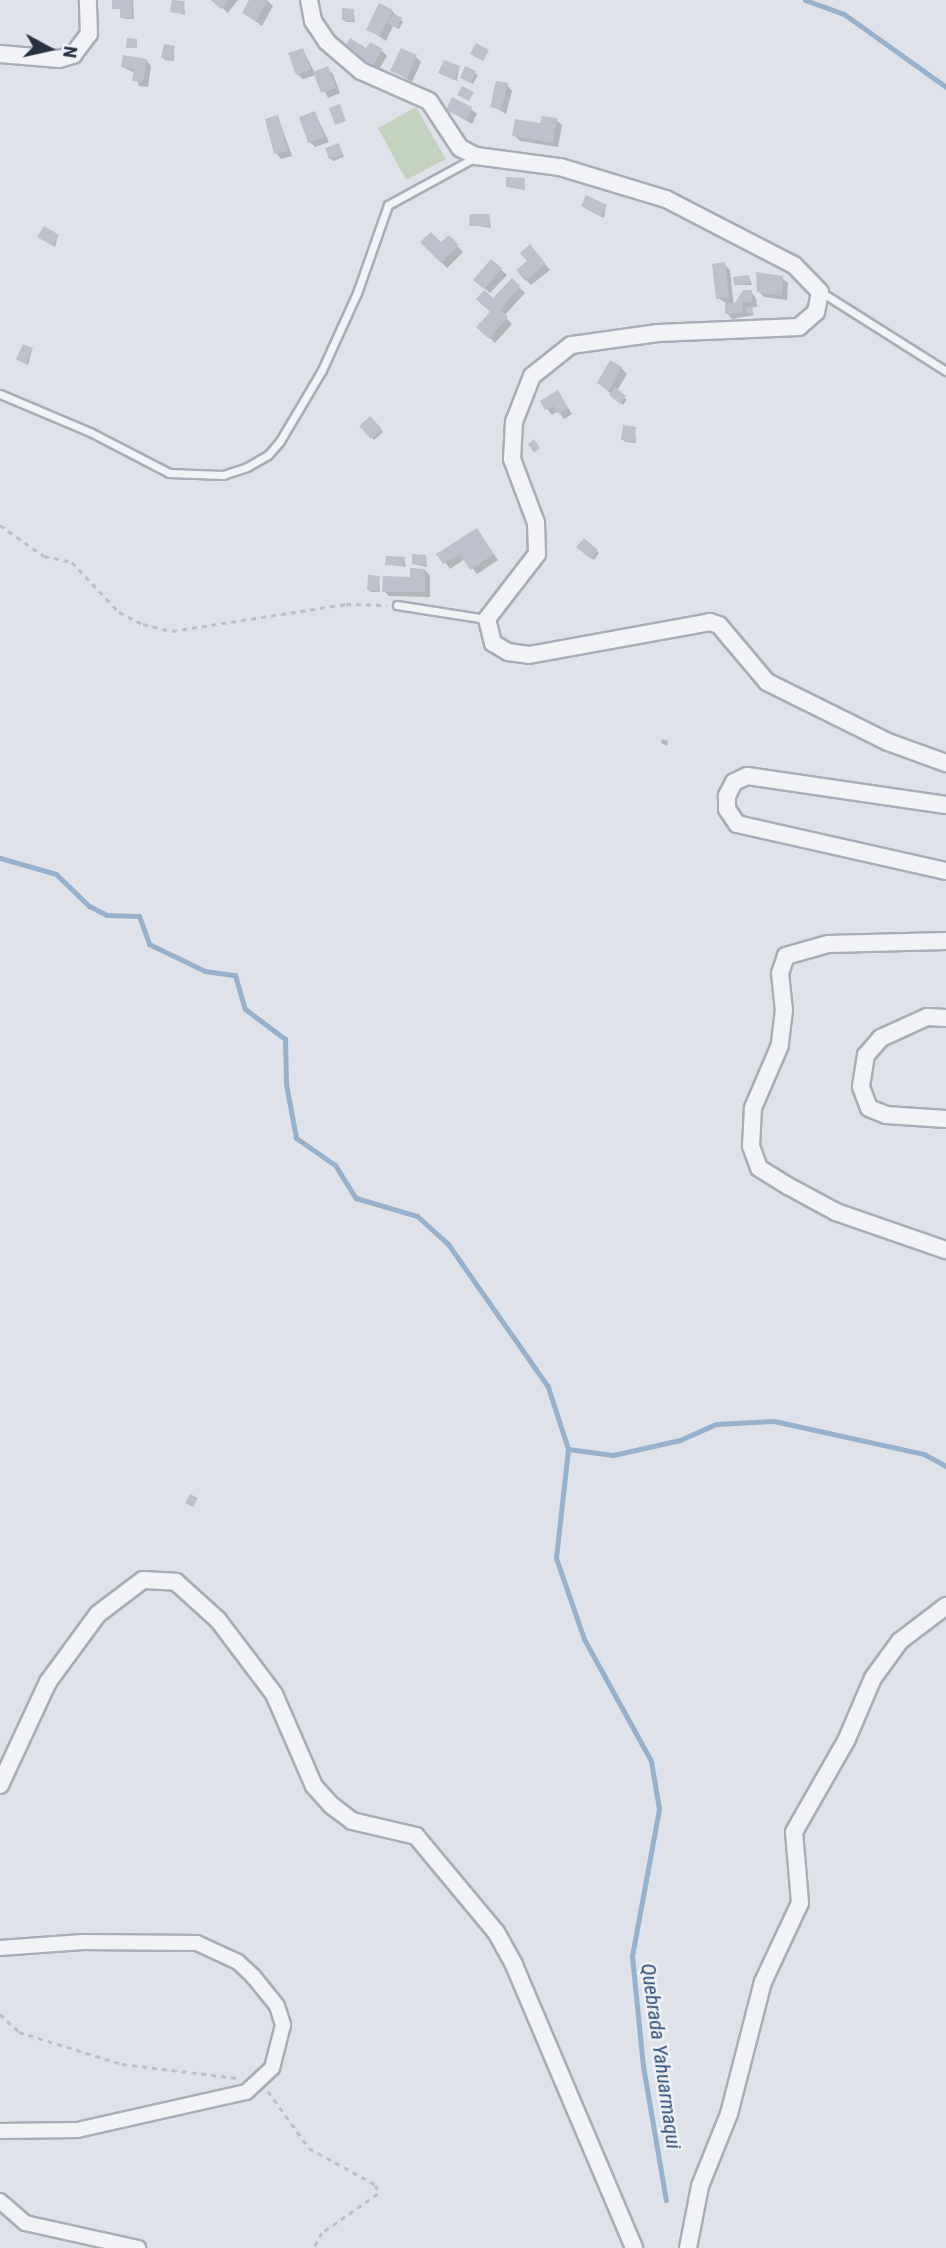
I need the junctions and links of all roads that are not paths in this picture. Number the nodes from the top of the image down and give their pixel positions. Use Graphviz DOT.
graph roads {
  1 [pos="88,0"];
  2 [pos="309,0"];
  3 [pos="0,54"];
  4 [pos="476,156"];
  5 [pos="821,292"];
  6 [pos="946,371"];
  7 [pos="0,394"];
  8 [pos="397,605"];
  9 [pos="487,619"];
  10 [pos="946,763"];
  11 [pos="946,805"];
  12 [pos="946,871"];
  13 [pos="946,941"];
  14 [pos="946,1018"];
  15 [pos="946,1119"];
  16 [pos="946,1250"];
  17 [pos="946,1606"];
  18 [pos="0,1784"];
  19 [pos="0,1948"];
  20 [pos="0,2131"];
  21 [pos="0,2201"];
  22 [pos="138,2248"];
  23 [pos="634,2248"];
  24 [pos="688,2248"];
  1 -- 3 [label="street"];
  2 -- 4 [label="street"];
  4 -- 5 [label="street"];
  4 -- 7 [label="lane"];
  5 -- 6 [label="lane"];
  5 -- 9 [label="street"];
  8 -- 9 [label="lane"];
  9 -- 10 [label="street"];
  11 -- 12 [label="street"];
  13 -- 16 [label="street"];
  14 -- 15 [label="street"];
  17 -- 24 [label="street"];
  18 -- 23 [label="street"];
  19 -- 20 [label="street"];
  21 -- 22 [label="street"];
}
